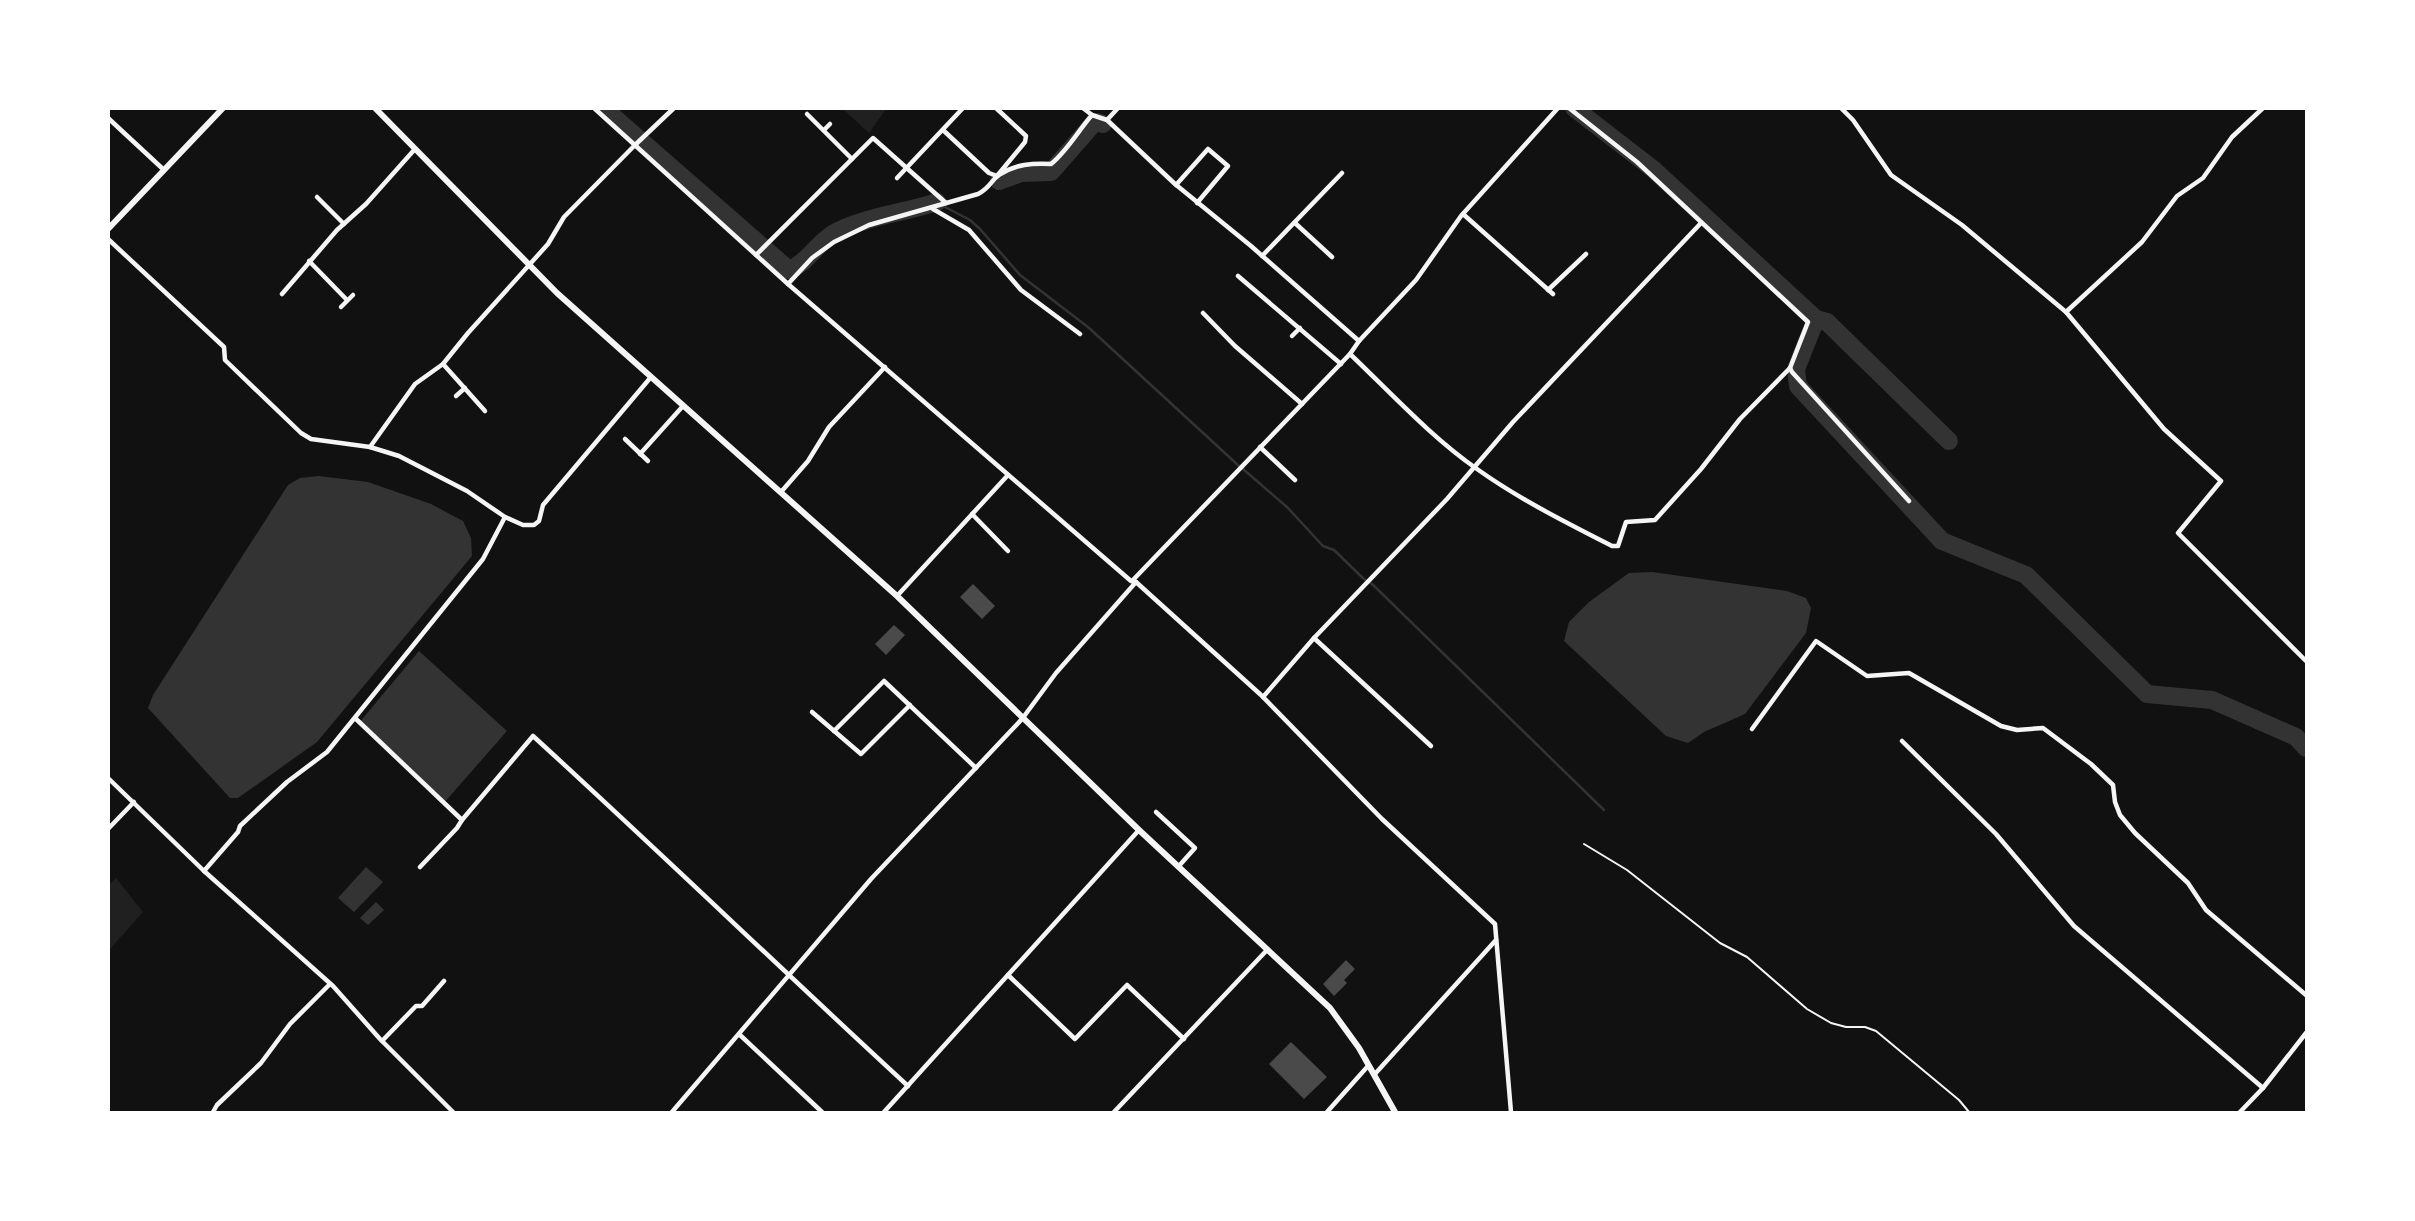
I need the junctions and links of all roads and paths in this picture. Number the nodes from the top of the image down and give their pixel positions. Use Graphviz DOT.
graph roads {
  1 [pos="223,108"];
  2 [pos="375,108"];
  3 [pos="594,108"];
  4 [pos="674,108"];
  5 [pos="963,108"];
  6 [pos="996,108"];
  7 [pos="1083,108"];
  8 [pos="1118,108"];
  9 [pos="1558,108"];
  10 [pos="1569,108"];
  11 [pos="1841,108"];
  12 [pos="2263,108"];
  13 [pos="807,114"];
  14 [pos="1092,115"];
  15 [pos="108,118"];
  16 [pos="1107,120"];
  17 [pos="830,124"];
  18 [pos="824,130"];
  19 [pos="943,130"];
  20 [pos="635,145"];
  21 [pos="415,149"];
  22 [pos="852,159"];
  23 [pos="906,168"];
  24 [pos="164,170"];
  25 [pos="1342,173"];
  26 [pos="997,176"];
  27 [pos="897,178"];
  28 [pos="1176,185"];
  29 [pos="317,197"];
  30 [pos="1198,203"];
  31 [pos="946,204"];
  32 [pos="933,208"];
  33 [pos="1463,214"];
  34 [pos="1295,223"];
  35 [pos="1701,223"];
  36 [pos="344,224"];
  37 [pos="108,229"];
  38 [pos="108,239"];
  39 [pos="1586,254"];
  40 [pos="756,255"];
  41 [pos="1262,256"];
  42 [pos="1332,257"];
  43 [pos="309,261"];
  44 [pos="529,265"];
  45 [pos="1238,276"];
  46 [pos="788,284"];
  47 [pos="1548,290"];
  48 [pos="1256,292"];
  49 [pos="282,294"];
  50 [pos="1553,294"];
  51 [pos="353,295"];
  52 [pos="1251,299"];
  53 [pos="347,300"];
  54 [pos="341,307"];
  55 [pos="2066,312"];
  56 [pos="1203,313"];
  57 [pos="1300,328"];
  58 [pos="1080,334"];
  59 [pos="1292,336"];
  60 [pos="1359,341"];
  61 [pos="1350,354"];
  62 [pos="443,364"];
  63 [pos="1341,364"];
  64 [pos="885,367"];
  65 [pos="1791,370"];
  66 [pos="651,377"];
  67 [pos="465,388"];
  68 [pos="456,396"];
  69 [pos="1302,404"];
  70 [pos="683,406"];
  71 [pos="485,411"];
  72 [pos="625,439"];
  73 [pos="370,447"];
  74 [pos="1260,447"];
  75 [pos="640,454"];
  76 [pos="648,461"];
  77 [pos="1474,468"];
  78 [pos="1008,475"];
  79 [pos="1295,480"];
  80 [pos="781,493"];
  81 [pos="1909,501"];
  82 [pos="972,514"];
  83 [pos="505,517"];
  84 [pos="1008,551"];
  85 [pos="1134,582"];
  86 [pos="897,596"];
  87 [pos="1314,638"];
  88 [pos="2306,661"];
  89 [pos="1264,697"];
  90 [pos="910,705"];
  91 [pos="812,712"];
  92 [pos="355,718"];
  93 [pos="1022,719"];
  94 [pos="1752,729"];
  95 [pos="834,731"];
  96 [pos="1902,741"];
  97 [pos="1431,746"];
  98 [pos="976,768"];
  99 [pos="108,778"];
  100 [pos="134,802"];
  101 [pos="1156,812"];
  102 [pos="461,820"];
  103 [pos="108,829"];
  104 [pos="1139,830"];
  105 [pos="1584,845"];
  106 [pos="420,867"];
  107 [pos="1178,867"];
  108 [pos="204,871"];
  109 [pos="1497,940"];
  110 [pos="1268,949"];
  111 [pos="1009,975"];
  112 [pos="788,976"];
  113 [pos="444,981"];
  114 [pos="330,984"];
  115 [pos="2306,995"];
  116 [pos="2306,1033"];
  117 [pos="740,1035"];
  118 [pos="1184,1039"];
  119 [pos="383,1041"];
  120 [pos="1368,1066"];
  121 [pos="1374,1075"];
  122 [pos="908,1086"];
  123 [pos="2263,1088"];
  124 [pos="2243,1111"];
  125 [pos="213,1112"];
  126 [pos="451,1112"];
  127 [pos="672,1112"];
  128 [pos="822,1112"];
  129 [pos="884,1112"];
  130 [pos="1114,1112"];
  131 [pos="1327,1112"];
  132 [pos="1395,1112"];
  133 [pos="1511,1112"];
  134 [pos="1969,1112"];
  1 -- 24 [label="main road"];
  2 -- 21 [label="main road"];
  3 -- 20 [label="street"];
  4 -- 20 [label="street"];
  5 -- 19 [label="street"];
  6 -- 26 [label="street"];
  7 -- 14 [label="street"];
  8 -- 16 [label="street"];
  9 -- 33 [label="street"];
  10 -- 35 [label="street"];
  11 -- 55 [label="street"];
  12 -- 55 [label="street"];
  13 -- 18 [label="street"];
  14 -- 16 [label="street"];
  14 -- 26 [label="street"];
  15 -- 24 [label="street"];
  16 -- 28 [label="street"];
  17 -- 18 [label="street"];
  18 -- 22 [label="street"];
  19 -- 23 [label="street"];
  19 -- 26 [label="street"];
  20 -- 40 [label="street"];
  20 -- 44 [label="street"];
  21 -- 36 [label="street"];
  21 -- 44 [label="main road"];
  22 -- 23 [label="street"];
  22 -- 40 [label="street"];
  23 -- 27 [label="street"];
  23 -- 31 [label="street"];
  24 -- 37 [label="main road"];
  25 -- 34 [label="street"];
  26 -- 31 [label="street"];
  28 -- 30 [label="street"];
  28 -- 30 [label="street"];
  29 -- 36 [label="street"];
  30 -- 41 [label="street"];
  31 -- 32 [label="street"];
  32 -- 46 [label="street"];
  32 -- 58 [label="street"];
  33 -- 47 [label="street"];
  33 -- 60 [label="street"];
  34 -- 41 [label="street"];
  34 -- 42 [label="street"];
  35 -- 65 [label="street"];
  35 -- 77 [label="street"];
  36 -- 43 [label="street"];
  38 -- 73 [label="street"];
  39 -- 47 [label="street"];
  40 -- 46 [label="street"];
  41 -- 60 [label="street"];
  43 -- 49 [label="street"];
  43 -- 53 [label="street"];
  44 -- 62 [label="street"];
  44 -- 66 [label="main road"];
  45 -- 48 [label="street"];
  46 -- 64 [label="street"];
  47 -- 50 [label="street"];
  48 -- 52 [label="street"];
  48 -- 57 [label="street"];
  51 -- 53 [label="street"];
  53 -- 54 [label="street"];
  55 -- 88 [label="street"];
  56 -- 69 [label="street"];
  57 -- 59 [label="street"];
  57 -- 63 [label="street"];
  60 -- 61 [label="street"];
  61 -- 63 [label="street"];
  61 -- 77 [label="street"];
  62 -- 67 [label="street"];
  62 -- 73 [label="street"];
  63 -- 69 [label="street"];
  64 -- 78 [label="street"];
  64 -- 80 [label="street"];
  65 -- 77 [label="street"];
  65 -- 81 [label="street"];
  66 -- 70 [label="main road"];
  66 -- 83 [label="street"];
  67 -- 68 [label="street"];
  67 -- 71 [label="street"];
  69 -- 74 [label="street"];
  70 -- 75 [label="street"];
  70 -- 80 [label="main road"];
  72 -- 75 [label="street"];
  73 -- 83 [label="street"];
  74 -- 79 [label="street"];
  74 -- 85 [label="street"];
  75 -- 76 [label="street"];
  77 -- 87 [label="street"];
  78 -- 82 [label="street"];
  78 -- 85 [label="street"];
  80 -- 86 [label="main road"];
  82 -- 84 [label="street"];
  82 -- 86 [label="street"];
  83 -- 92 [label="street"];
  85 -- 89 [label="street"];
  85 -- 93 [label="street"];
  86 -- 93 [label="main road"];
  87 -- 89 [label="street"];
  87 -- 97 [label="street"];
  89 -- 109 [label="street"];
  90 -- 95 [label="street"];
  90 -- 95 [label="street"];
  90 -- 98 [label="street"];
  91 -- 95 [label="street"];
  92 -- 102 [label="street"];
  92 -- 108 [label="street"];
  93 -- 98 [label="street"];
  93 -- 104 [label="main road"];
  94 -- 115 [label="street"];
  96 -- 123 [label="street"];
  98 -- 112 [label="street"];
  99 -- 100 [label="street"];
  100 -- 103 [label="street"];
  100 -- 108 [label="street"];
  101 -- 107 [label="street"];
  102 -- 106 [label="street"];
  102 -- 112 [label="street"];
  104 -- 107 [label="main road"];
  104 -- 111 [label="street"];
  105 -- 134 [label="path"];
  107 -- 110 [label="main road"];
  108 -- 114 [label="street"];
  109 -- 121 [label="street"];
  109 -- 133 [label="street"];
  110 -- 118 [label="street"];
  110 -- 120 [label="main road"];
  111 -- 118 [label="street"];
  111 -- 122 [label="street"];
  112 -- 117 [label="street"];
  112 -- 122 [label="street"];
  113 -- 119 [label="street"];
  114 -- 119 [label="street"];
  114 -- 125 [label="street"];
  116 -- 123 [label="street"];
  117 -- 127 [label="street"];
  117 -- 128 [label="street"];
  118 -- 130 [label="street"];
  119 -- 126 [label="street"];
  120 -- 121 [label="main road"];
  120 -- 131 [label="street"];
  121 -- 132 [label="main road"];
  122 -- 129 [label="street"];
  123 -- 124 [label="street"];
}
